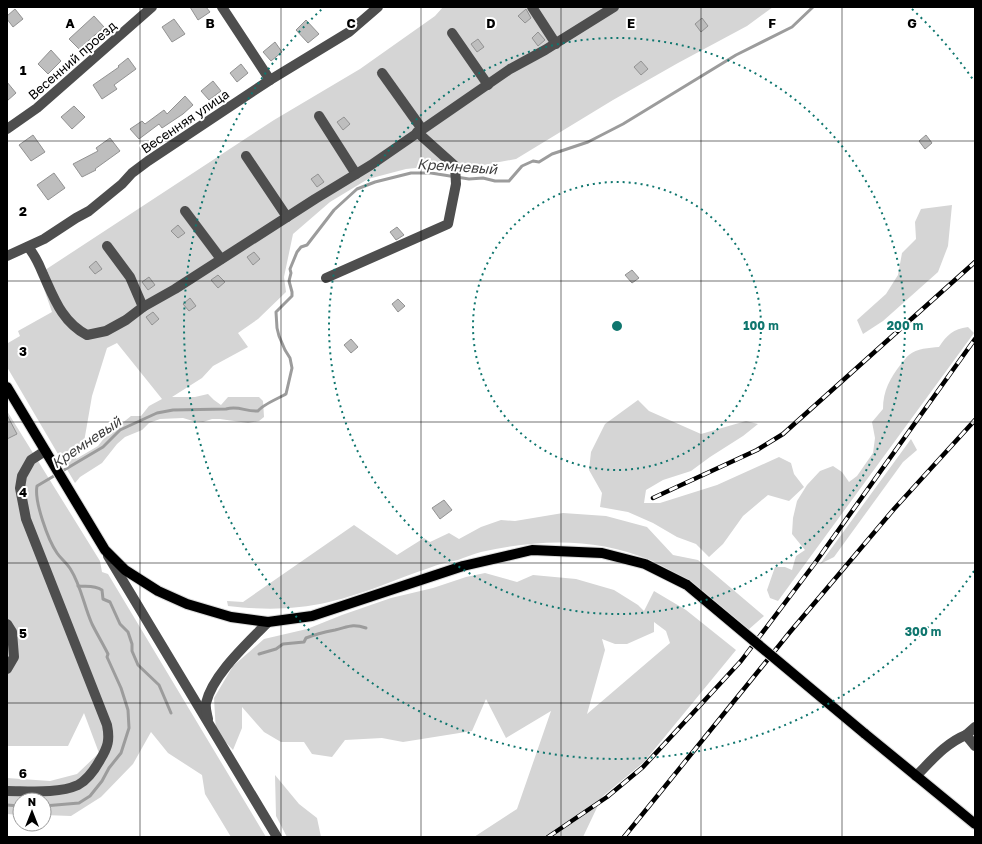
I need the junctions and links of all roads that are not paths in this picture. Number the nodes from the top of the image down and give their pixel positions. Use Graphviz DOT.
graph roads {
  1 [pos="150,7"];
  2 [pos="222,7"];
  3 [pos="378,7"];
  4 [pos="532,7"];
  5 [pos="614,7"];
  6 [pos="452,33"];
  7 [pos="556,44"];
  8 [pos="382,73"];
  9 [pos="270,80"];
  10 [pos="488,85"];
  11 [pos="319,116"];
  12 [pos="7,129"];
  13 [pos="419,131"];
  14 [pos="246,156"];
  15 [pos="356,174"];
  16 [pos="185,211"];
  17 [pos="287,217"];
  18 [pos="107,246"];
  19 [pos="28,247"];
  20 [pos="7,256"];
  21 [pos="220,259"];
  22 [pos="326,278"];
  23 [pos="144,307"];
  24 [pos="7,387"];
  25 [pos="47,454"];
  26 [pos="105,550"];
  27 [pos="268,622"];
  28 [pos="7,624"];
  29 [pos="7,669"];
  30 [pos="209,724"];
  31 [pos="975,727"];
  32 [pos="966,735"];
  33 [pos="975,746"];
  34 [pos="916,776"];
  35 [pos="7,791"];
  36 [pos="975,824"];
  37 [pos="277,837"];
  1 -- 12 [label="street, Весенний проезд"];
  2 -- 9 [label="street"];
  3 -- 9 [label="street, Весенняя улица"];
  4 -- 7 [label="street"];
  5 -- 7 [label="street"];
  6 -- 10 [label="street"];
  7 -- 10 [label="street"];
  8 -- 13 [label="street"];
  9 -- 19 [label="street, Весенняя улица"];
  10 -- 13 [label="street"];
  11 -- 15 [label="street"];
  13 -- 15 [label="street"];
  13 -- 22 [label="street"];
  14 -- 17 [label="street"];
  15 -- 17 [label="street"];
  16 -- 21 [label="street"];
  17 -- 21 [label="street"];
  18 -- 23 [label="street"];
  19 -- 20 [label="street, Весенняя улица"];
  19 -- 23 [label="street"];
  21 -- 23 [label="street"];
  24 -- 25 [label="main road"];
  25 -- 26 [label="main road"];
  25 -- 35 [label="street"];
  26 -- 27 [label="main road"];
  26 -- 30 [label="street"];
  27 -- 30 [label="street"];
  27 -- 34 [label="main road, bridge"];
  28 -- 29 [label="street"];
  30 -- 37 [label="street"];
  31 -- 32 [label="street"];
  32 -- 33 [label="street"];
  32 -- 34 [label="street"];
  34 -- 36 [label="main road"];
}
